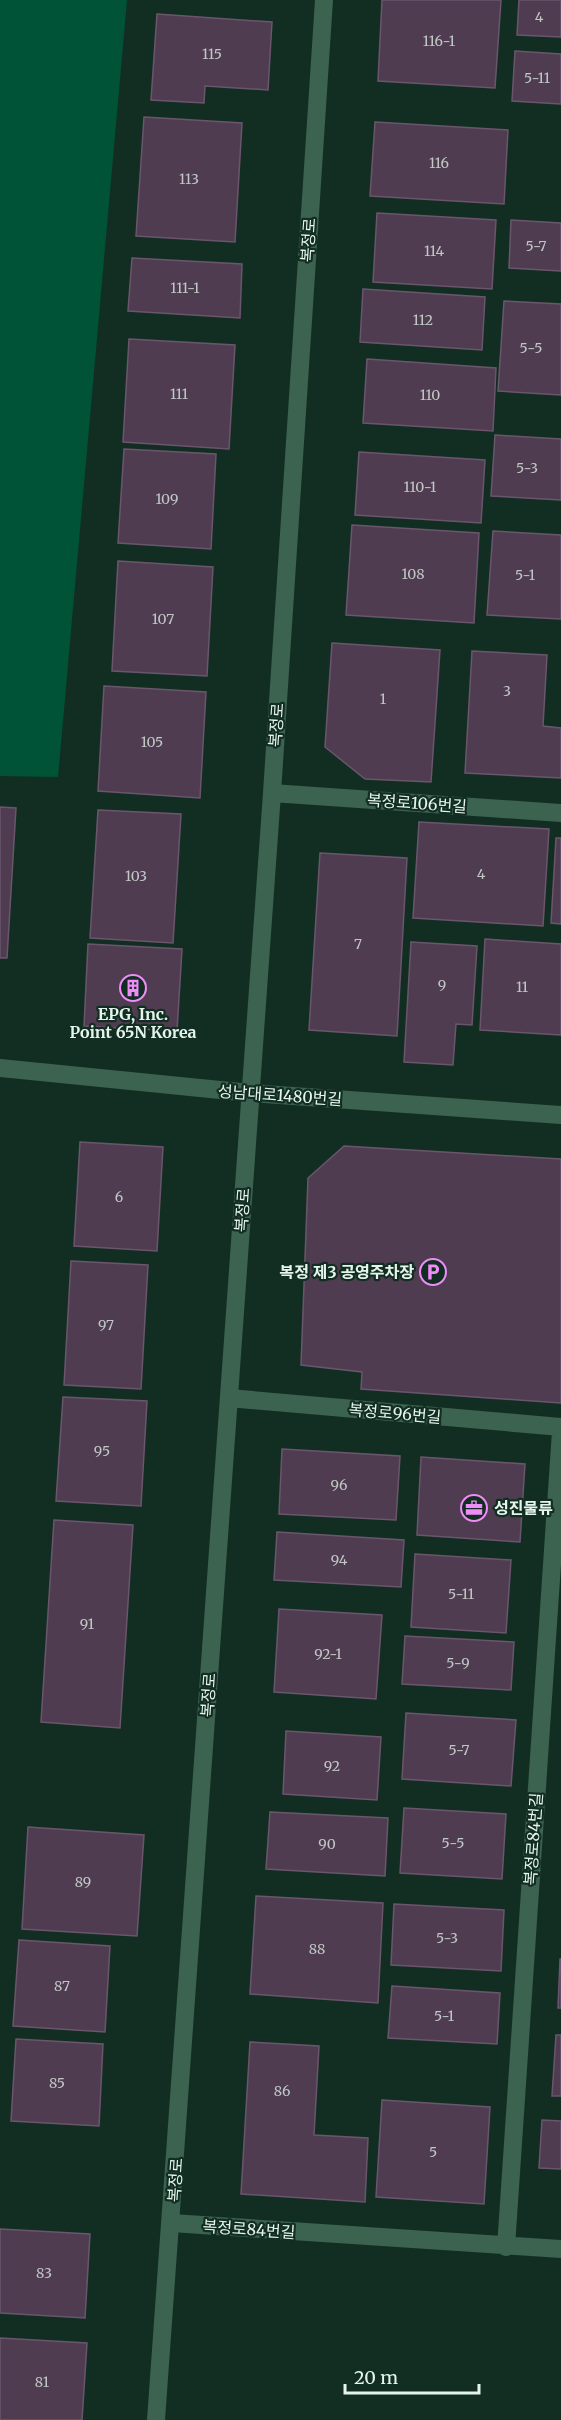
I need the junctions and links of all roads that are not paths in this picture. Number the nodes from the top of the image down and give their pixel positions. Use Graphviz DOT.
graph roads {
  1 [pos="324,0"];
  2 [pos="272,793"];
  3 [pos="561,813"];
  4 [pos="0,1068"];
  5 [pos="250,1093"];
  6 [pos="561,1115"];
  7 [pos="229,1398"];
  8 [pos="561,1429"];
  9 [pos="172,2223"];
  10 [pos="506,2247"];
  11 [pos="561,2250"];
  12 [pos="156,2420"];
  1 -- 2 [label="street, 복정로"];
  2 -- 3 [label="street, 복정로106번길"];
  2 -- 5 [label="street, 복정로"];
  4 -- 5 [label="street, 성남대로1480번길"];
  5 -- 6 [label="street, 성남대로1480번길"];
  5 -- 7 [label="street, 복정로"];
  7 -- 8 [label="street, 복정로96번길"];
  7 -- 9 [label="street, 복정로"];
  8 -- 10 [label="street, 복정로84번길"];
  9 -- 10 [label="street, 복정로84번길"];
  9 -- 12 [label="street, 복정로"];
  10 -- 11 [label="street, 복정로84번길"];
}
